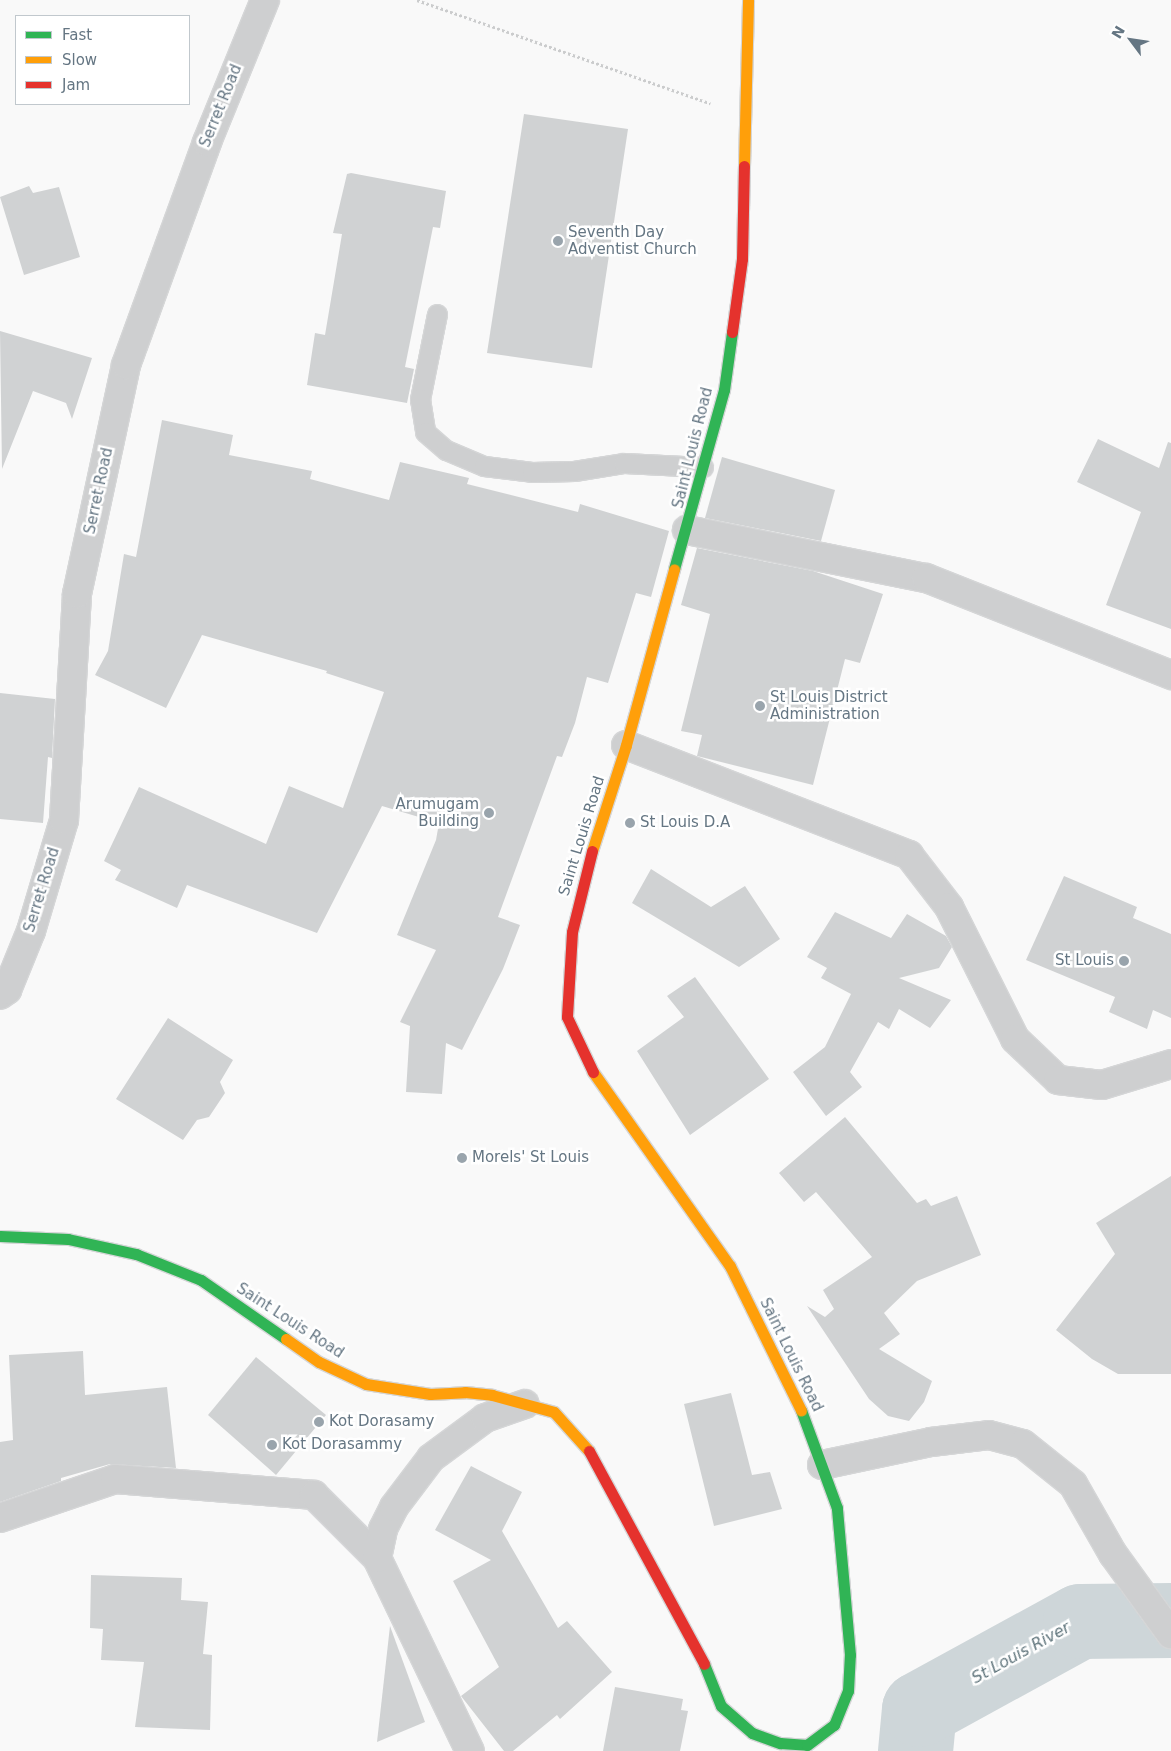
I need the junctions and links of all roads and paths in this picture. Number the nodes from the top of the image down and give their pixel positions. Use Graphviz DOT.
graph roads {
  1 [pos="264,0"];
  2 [pos="417,0"];
  3 [pos="748,0"];
  4 [pos="746,116"];
  5 [pos="437,314"];
  6 [pos="703,466"];
  7 [pos="687,530"];
  8 [pos="1171,674"];
  9 [pos="626,745"];
  10 [pos="0,995"];
  11 [pos="1171,1064"];
  12 [pos="0,1236"];
  13 [pos="525,1404"];
  14 [pos="822,1465"];
  15 [pos="0,1518"];
  16 [pos="377,1558"];
  17 [pos="1171,1634"];
  18 [pos="470,1751"];
  1 -- 10 [label="street, Serret Road"];
  2 -- 4 [label="path"];
  3 -- 4 [label="main road, Saint Louis Road"];
  4 -- 6 [label="main road, Saint Louis Road"];
  5 -- 6 [label="lane"];
  6 -- 7 [label="main road, Saint Louis Road"];
  7 -- 8 [label="street"];
  7 -- 9 [label="main road, Saint Louis Road"];
  9 -- 11 [label="street"];
  9 -- 14 [label="main road, Saint Louis Road"];
  12 -- 13 [label="main road, Saint Louis Road"];
  13 -- 14 [label="main road, Saint Louis Road"];
  13 -- 16 [label="street"];
  14 -- 17 [label="street"];
  15 -- 16 [label="street"];
  16 -- 18 [label="street"];
}
